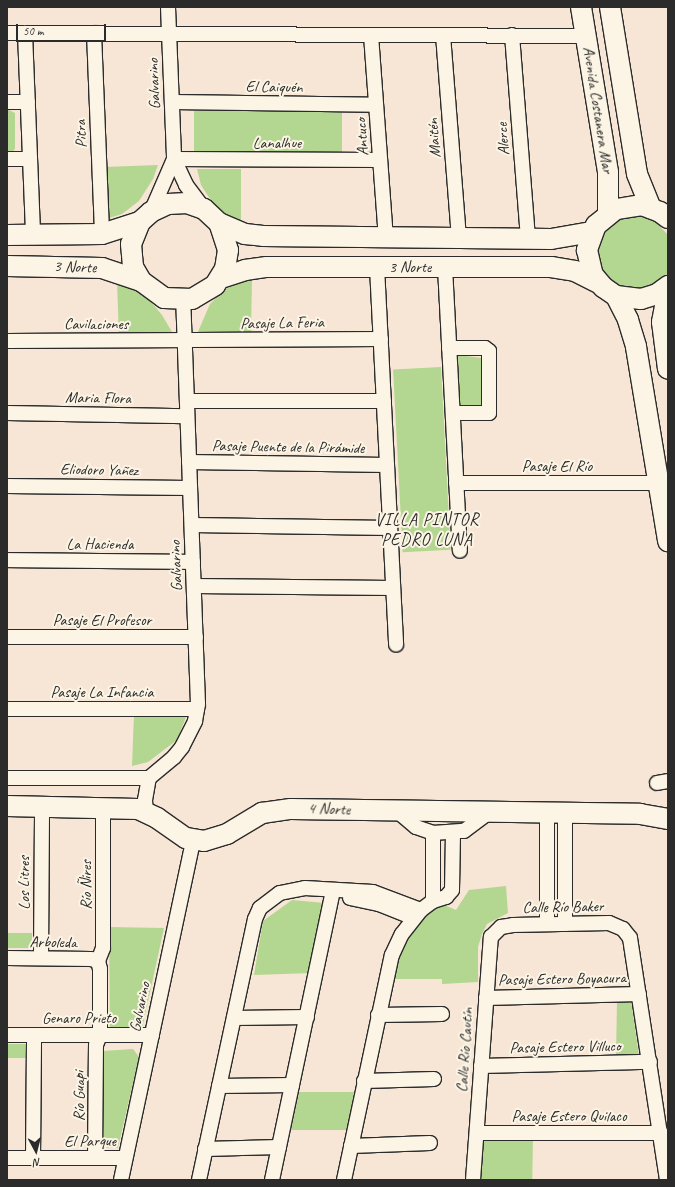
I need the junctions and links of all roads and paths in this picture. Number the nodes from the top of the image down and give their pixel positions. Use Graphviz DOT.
graph roads {
  1 [pos="168,7"];
  2 [pos="582,7"];
  3 [pos="610,7"];
  4 [pos="7,33"];
  5 [pos="25,33"];
  6 [pos="94,33"];
  7 [pos="169,34"];
  8 [pos="371,35"];
  9 [pos="444,35"];
  10 [pos="512,36"];
  11 [pos="586,36"];
  12 [pos="7,102"];
  13 [pos="28,102"];
  14 [pos="172,102"];
  15 [pos="376,105"];
  16 [pos="7,158"];
  17 [pos="30,159"];
  18 [pos="174,159"];
  19 [pos="380,160"];
  20 [pos="204,209"];
  21 [pos="608,213"];
  22 [pos="664,215"];
  23 [pos="146,217"];
  24 [pos="219,223"];
  25 [pos="592,232"];
  26 [pos="102,234"];
  27 [pos="7,235"];
  28 [pos="33,235"];
  29 [pos="386,238"];
  30 [pos="459,238"];
  31 [pos="528,239"];
  32 [pos="7,266"];
  33 [pos="377,267"];
  34 [pos="445,267"];
  35 [pos="221,278"];
  36 [pos="141,281"];
  37 [pos="597,282"];
  38 [pos="668,286"];
  39 [pos="668,291"];
  40 [pos="616,296"];
  41 [pos="183,300"];
  42 [pos="380,339"];
  43 [pos="7,340"];
  44 [pos="184,341"];
  45 [pos="449,348"];
  46 [pos="668,369"];
  47 [pos="187,401"];
  48 [pos="384,401"];
  49 [pos="7,413"];
  50 [pos="453,413"];
  51 [pos="188,416"];
  52 [pos="189,462"];
  53 [pos="387,465"];
  54 [pos="658,483"];
  55 [pos="456,484"];
  56 [pos="7,486"];
  57 [pos="190,488"];
  58 [pos="192,525"];
  59 [pos="390,528"];
  60 [pos="668,541"];
  61 [pos="460,551"];
  62 [pos="7,560"];
  63 [pos="193,562"];
  64 [pos="194,586"];
  65 [pos="393,588"];
  66 [pos="7,637"];
  67 [pos="196,637"];
  68 [pos="396,645"];
  69 [pos="7,709"];
  70 [pos="197,709"];
  71 [pos="7,778"];
  72 [pos="149,778"];
  73 [pos="7,806"];
  74 [pos="42,807"];
  75 [pos="103,808"];
  76 [pos="398,811"];
  77 [pos="146,812"];
  78 [pos="489,812"];
  79 [pos="556,812"];
  80 [pos="668,819"];
  81 [pos="433,833"];
  82 [pos="453,833"];
  83 [pos="193,840"];
  84 [pos="333,890"];
  85 [pos="433,901"];
  86 [pos="417,914"];
  87 [pos="547,924"];
  88 [pos="565,924"];
  89 [pos="501,927"];
  90 [pos="7,958"];
  91 [pos="41,958"];
  92 [pos="98,962"];
  93 [pos="639,994"];
  94 [pos="486,998"];
  95 [pos="442,1014"];
  96 [pos="378,1015"];
  97 [pos="307,1017"];
  98 [pos="234,1018"];
  99 [pos="7,1035"];
  100 [pos="34,1035"];
  101 [pos="100,1035"];
  102 [pos="152,1035"];
  103 [pos="650,1062"];
  104 [pos="481,1066"];
  105 [pos="434,1079"];
  106 [pos="364,1081"];
  107 [pos="292,1084"];
  108 [pos="219,1086"];
  109 [pos="477,1133"];
  110 [pos="661,1133"];
  111 [pos="430,1143"];
  112 [pos="351,1146"];
  113 [pos="279,1147"];
  114 [pos="205,1149"];
  115 [pos="7,1158"];
  116 [pos="33,1158"];
  117 [pos="95,1158"];
  118 [pos="125,1158"];
  119 [pos="120,1180"];
  120 [pos="199,1180"];
  121 [pos="272,1180"];
  122 [pos="344,1180"];
  123 [pos="473,1180"];
  124 [pos="667,1180"];
  1 -- 7 [label="street, Galvarino"];
  2 -- 11 [label="street, Avenida Costanera Mar"];
  3 -- 22 [label="street, Avenida Costanera Mar"];
  4 -- 5 [label="street"];
  5 -- 6 [label="street"];
  5 -- 13 [label="street"];
  6 -- 7 [label="street"];
  6 -- 26 [label="street, Pitra"];
  7 -- 8 [label="street"];
  7 -- 14 [label="street, Galvarino"];
  8 -- 9 [label="street"];
  8 -- 15 [label="street, Antuco"];
  9 -- 10 [label="street"];
  9 -- 30 [label="street, Maitén"];
  10 -- 11 [label="street"];
  10 -- 31 [label="street, Alerce"];
  11 -- 21 [label="street, Avenida Costanera Mar"];
  12 -- 13 [label="street"];
  13 -- 17 [label="street"];
  14 -- 15 [label="street, El Caiquén"];
  14 -- 18 [label="street, Galvarino"];
  15 -- 19 [label="street, Antuco"];
  16 -- 17 [label="street"];
  17 -- 28 [label="street"];
  18 -- 19 [label="street, Lanalhue"];
  18 -- 20 [label="street, Galvarino"];
  18 -- 23 [label="street, Galvarino"];
  19 -- 29 [label="street, Antuco"];
  20 -- 23 [label="street"];
  20 -- 24 [label="street"];
  21 -- 22 [label="street, Avenida Costanera Mar"];
  21 -- 25 [label="street, Avenida Costanera Mar"];
  23 -- 26 [label="street, 3 Norte"];
  23 -- 36 [label="street"];
  24 -- 29 [label="street, 3 Norte"];
  24 -- 35 [label="street"];
  25 -- 31 [label="street, 3 Norte"];
  25 -- 37 [label="street"];
  26 -- 28 [label="street, 3 Norte"];
  27 -- 28 [label="street, 3 Norte"];
  29 -- 30 [label="street, 3 Norte"];
  30 -- 31 [label="street, 3 Norte"];
  32 -- 36 [label="street, 3 Norte"];
  33 -- 34 [label="street, 3 Norte"];
  33 -- 35 [label="street, 3 Norte"];
  33 -- 42 [label="street"];
  34 -- 37 [label="street, 3 Norte"];
  34 -- 45 [label="street"];
  35 -- 41 [label="street"];
  36 -- 41 [label="street"];
  37 -- 40 [label="street"];
  38 -- 40 [label="street"];
  39 -- 46 [label="street"];
  40 -- 54 [label="street"];
  41 -- 44 [label="street, Galvarino"];
  42 -- 44 [label="street, Pasaje La Feria"];
  42 -- 48 [label="street"];
  43 -- 44 [label="street, Cavilaciones"];
  44 -- 47 [label="street, Galvarino"];
  45 -- 50 [label="street"];
  45 -- 50 [label="street"];
  47 -- 48 [label="street"];
  47 -- 51 [label="street, Galvarino"];
  48 -- 53 [label="street"];
  49 -- 51 [label="street, Maria Flora"];
  50 -- 55 [label="street"];
  51 -- 52 [label="street, Galvarino"];
  52 -- 53 [label="street, Pasaje Puente de la Pirámide"];
  52 -- 57 [label="street, Galvarino"];
  53 -- 59 [label="street"];
  54 -- 55 [label="street, Pasaje El Río"];
  54 -- 60 [label="street"];
  55 -- 61 [label="street"];
  56 -- 57 [label="street, Eliodoro Yañez"];
  57 -- 58 [label="street, Galvarino"];
  58 -- 59 [label="street"];
  58 -- 63 [label="street, Galvarino"];
  59 -- 65 [label="street"];
  62 -- 63 [label="street, La Hacienda"];
  63 -- 64 [label="street, Galvarino"];
  64 -- 65 [label="street"];
  64 -- 67 [label="street, Galvarino"];
  65 -- 68 [label="street"];
  66 -- 67 [label="street, Pasaje El Profesor"];
  67 -- 70 [label="street, Galvarino"];
  69 -- 70 [label="street, Pasaje La Infancia"];
  70 -- 72 [label="street, Galvarino"];
  71 -- 72 [label="street"];
  72 -- 77 [label="street"];
  73 -- 74 [label="street"];
  74 -- 75 [label="street"];
  74 -- 91 [label="street, Los Litres"];
  75 -- 77 [label="street"];
  75 -- 92 [label="street, Río Ñires"];
  76 -- 78 [label="street, 4 Norte"];
  76 -- 81 [label="street"];
  76 -- 83 [label="street, 4 Norte"];
  77 -- 83 [label="street"];
  78 -- 79 [label="street, 4 Norte"];
  78 -- 82 [label="street"];
  79 -- 80 [label="street, 4 Norte"];
  79 -- 87 [label="street"];
  79 -- 88 [label="street"];
  81 -- 82 [label="street"];
  81 -- 85 [label="street"];
  82 -- 85 [label="street"];
  83 -- 102 [label="street, Galvarino"];
  84 -- 86 [label="street"];
  84 -- 97 [label="street"];
  84 -- 98 [label="street"];
  85 -- 86 [label="street"];
  86 -- 96 [label="street"];
  87 -- 88 [label="street, Calle Río Baker"];
  87 -- 89 [label="street, Calle Río Baker"];
  88 -- 93 [label="street, Calle Río Baker"];
  89 -- 94 [label="street, Calle Río Cautín"];
  90 -- 91 [label="street, Arboleda"];
  91 -- 92 [label="street, Arboleda"];
  92 -- 101 [label="street, Río Guapi"];
  93 -- 94 [label="street, Pasaje Estero Boyacura"];
  93 -- 103 [label="street"];
  94 -- 104 [label="street, Calle Río Cautín"];
  95 -- 96 [label="street"];
  96 -- 106 [label="street"];
  97 -- 98 [label="street"];
  97 -- 107 [label="street"];
  98 -- 108 [label="street"];
  99 -- 100 [label="street, Genaro Prieto"];
  100 -- 101 [label="street, Genaro Prieto"];
  100 -- 116 [label="street"];
  101 -- 102 [label="street, Genaro Prieto"];
  101 -- 117 [label="street, Río Guapi"];
  102 -- 118 [label="street, Galvarino"];
  103 -- 104 [label="street, Pasaje Estero Villuco"];
  103 -- 110 [label="street"];
  104 -- 109 [label="street, Calle Río Cautín"];
  105 -- 106 [label="street"];
  106 -- 112 [label="street"];
  107 -- 108 [label="street"];
  107 -- 113 [label="street"];
  108 -- 114 [label="street"];
  109 -- 110 [label="street, Pasaje Estero Quilaco"];
  109 -- 123 [label="street, Calle Río Cautín"];
  110 -- 124 [label="street"];
  111 -- 112 [label="street"];
  112 -- 122 [label="street"];
  113 -- 114 [label="street"];
  113 -- 121 [label="street"];
  114 -- 120 [label="street"];
  115 -- 116 [label="street, El Parque"];
  116 -- 117 [label="street, El Parque"];
  117 -- 118 [label="street, El Parque"];
  118 -- 119 [label="street, Galvarino"];
}
